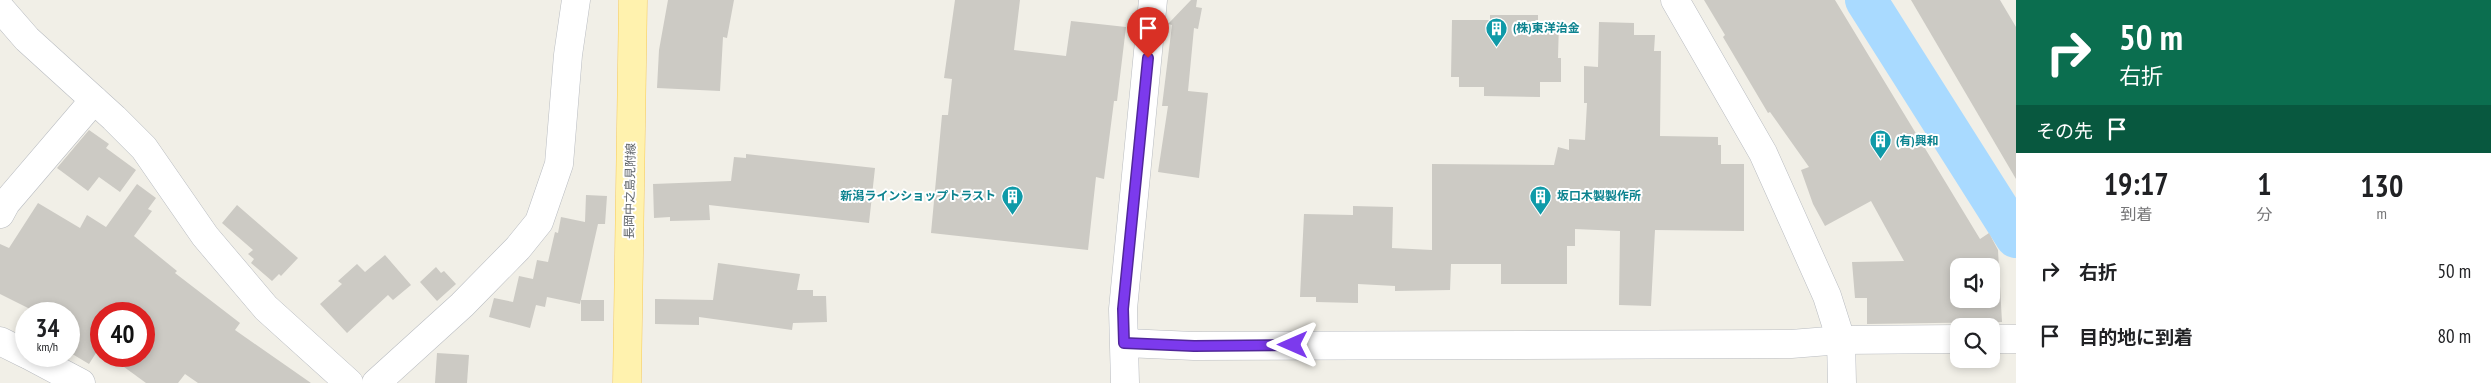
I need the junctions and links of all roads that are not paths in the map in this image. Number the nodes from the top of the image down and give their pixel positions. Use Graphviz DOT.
graph roads {
  1 [pos="576,0"];
  2 [pos="633,0"];
  3 [pos="1153,0"];
  4 [pos="1675,0"];
  5 [pos="0,8"];
  6 [pos="94,100"];
  7 [pos="2,205"];
  8 [pos="1950,339"];
  9 [pos="2000,339"];
  10 [pos="2016,339"];
  11 [pos="1841,340"];
  12 [pos="0,341"];
  13 [pos="1124,343"];
  14 [pos="15,348"];
  15 [pos="51,367"];
  16 [pos="81,383"];
  17 [pos="349,383"];
  18 [pos="376,383"];
  19 [pos="627,383"];
  20 [pos="1125,383"];
  21 [pos="1842,383"];
  1 -- 18 [label="street"];
  2 -- 19 [label="main road, 長岡中之島見附線"];
  3 -- 13 [label="street"];
  4 -- 11 [label="street"];
  5 -- 6 [label="street"];
  6 -- 7 [label="street"];
  6 -- 17 [label="street"];
  8 -- 11 [label="street"];
  9 -- 10 [label="street"];
  11 -- 13 [label="street"];
  11 -- 21 [label="street"];
  12 -- 14 [label="street"];
  13 -- 20 [label="street"];
  15 -- 16 [label="street"];
}
